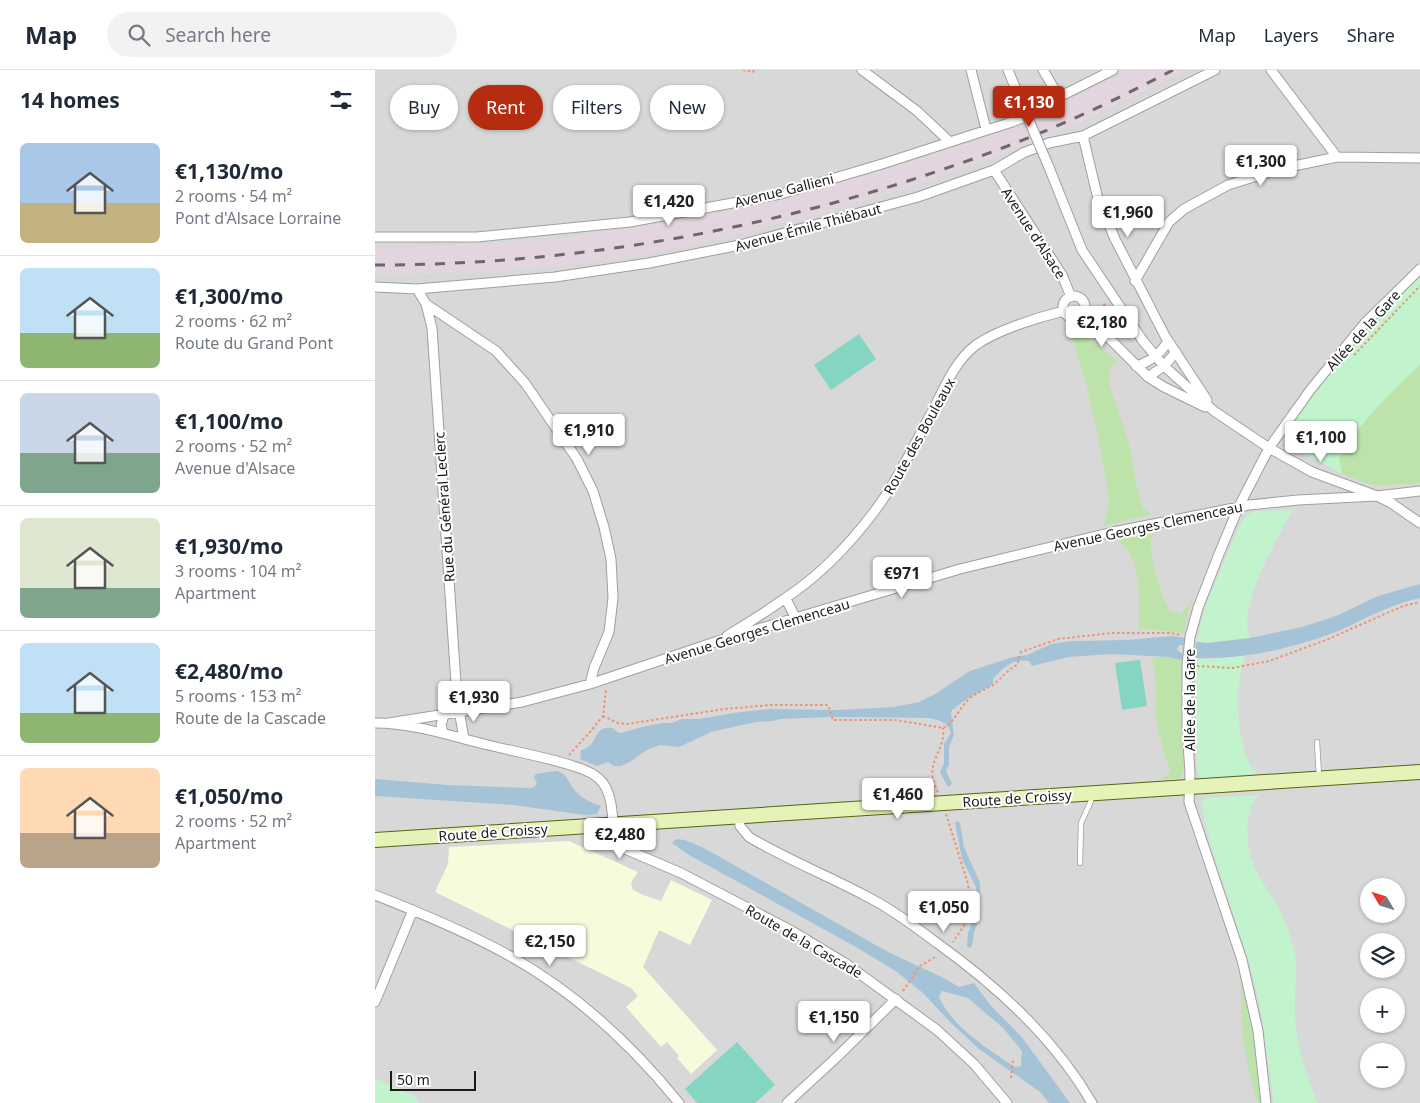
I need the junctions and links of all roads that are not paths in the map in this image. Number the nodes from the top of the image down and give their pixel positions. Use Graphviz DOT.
graph roads {
  1 [pos="862,70"];
  2 [pos="971,70"];
  3 [pos="1008,70"];
  4 [pos="1043,70"];
  5 [pos="1113,70"];
  6 [pos="1215,70"];
  7 [pos="1271,70"];
  8 [pos="1059,97"];
  9 [pos="986,129"];
  10 [pos="1083,136"];
  11 [pos="950,142"];
  12 [pos="1337,157"];
  13 [pos="1420,158"];
  14 [pos="993,170"];
  15 [pos="375,237"];
  16 [pos="1420,269"];
  17 [pos="1135,281"];
  18 [pos="375,287"];
  19 [pos="417,289"];
  20 [pos="1071,297"];
  21 [pos="426,304"];
  22 [pos="1064,311"];
  23 [pos="1083,313"];
  24 [pos="1168,341"];
  25 [pos="1176,352"];
  26 [pos="1155,356"];
  27 [pos="1137,366"];
  28 [pos="1164,366"];
  29 [pos="1148,377"];
  30 [pos="1214,411"];
  31 [pos="1269,448"];
  32 [pos="1420,491"];
  33 [pos="1377,496"];
  34 [pos="1239,506"];
  35 [pos="1420,524"];
  36 [pos="786,598"];
  37 [pos="796,619"];
  38 [pos="718,641"];
  39 [pos="590,684"];
  40 [pos="459,711"];
  41 [pos="444,715"];
  42 [pos="375,722"];
  43 [pos="389,723"];
  44 [pos="443,733"];
  45 [pos="464,739"];
  46 [pos="1317,742"];
  47 [pos="1420,772"];
  48 [pos="1319,780"];
  49 [pos="1189,787"];
  50 [pos="1092,793"];
  51 [pos="739,816"];
  52 [pos="614,824"];
  53 [pos="375,840"];
  54 [pos="1080,863"];
  55 [pos="375,896"];
  56 [pos="413,910"];
  57 [pos="896,999"];
  58 [pos="375,1002"];
  59 [pos="679,1103"];
  60 [pos="787,1103"];
  61 [pos="1006,1103"];
  62 [pos="1092,1103"];
  63 [pos="1266,1103"];
  1 -- 11 [label="street"];
  2 -- 9 [label="street"];
  3 -- 26 [label="street, bridge"];
  4 -- 8 [label="street"];
  5 -- 8 [label="street, Avenue Gallieni"];
  6 -- 10 [label="street, Avenue Émile Thiébaut"];
  7 -- 12 [label="street"];
  8 -- 9 [label="street, Avenue Gallieni"];
  9 -- 11 [label="street, Avenue Gallieni"];
  10 -- 14 [label="street, Avenue Émile Thiébaut"];
  10 -- 17 [label="street"];
  11 -- 15 [label="street, Avenue Gallieni"];
  12 -- 13 [label="street"];
  12 -- 17 [label="street"];
  14 -- 19 [label="street, Avenue Émile Thiébaut"];
  14 -- 20 [label="street, Avenue d'Alsace"];
  16 -- 31 [label="street, Allée de la Gare"];
  17 -- 24 [label="street"];
  18 -- 19 [label="street, Avenue Émile Thiébaut"];
  19 -- 21 [label="street"];
  20 -- 22 [label="street"];
  20 -- 23 [label="street"];
  21 -- 39 [label="street"];
  21 -- 40 [label="street, Rue du Général Leclerc"];
  22 -- 23 [label="street"];
  22 -- 36 [label="street, Route des Bouleaux"];
  23 -- 27 [label="street"];
  24 -- 25 [label="street"];
  24 -- 26 [label="street"];
  25 -- 28 [label="street"];
  25 -- 30 [label="street"];
  26 -- 27 [label="street"];
  26 -- 28 [label="street"];
  27 -- 29 [label="street"];
  28 -- 29 [label="street"];
  28 -- 30 [label="street"];
  29 -- 30 [label="street"];
  30 -- 31 [label="street"];
  31 -- 33 [label="street"];
  31 -- 34 [label="street, Allée de la Gare"];
  32 -- 33 [label="street, Avenue Georges Clemenceau"];
  33 -- 34 [label="street, Avenue Georges Clemenceau"];
  33 -- 35 [label="street"];
  34 -- 37 [label="street, Avenue Georges Clemenceau"];
  34 -- 49 [label="street, Allée de la Gare"];
  36 -- 37 [label="street"];
  36 -- 38 [label="street, Route des Bouleaux"];
  37 -- 38 [label="street, Avenue Georges Clemenceau"];
  38 -- 39 [label="street, Avenue Georges Clemenceau"];
  39 -- 40 [label="street, Avenue Georges Clemenceau"];
  40 -- 41 [label="street, Avenue Georges Clemenceau"];
  40 -- 45 [label="street, Rue du Général Leclerc"];
  41 -- 43 [label="street, Avenue Georges Clemenceau"];
  41 -- 44 [label="street"];
  42 -- 43 [label="street"];
  43 -- 44 [label="street"];
  44 -- 45 [label="street"];
  45 -- 52 [label="street"];
  46 -- 48 [label="lane"];
  47 -- 48 [label="main road, Route de Croissy"];
  48 -- 49 [label="main road, Route de Croissy"];
  49 -- 50 [label="main road, Route de Croissy"];
  49 -- 63 [label="street, Allée de la Gare"];
  50 -- 51 [label="main road, Route de Croissy"];
  50 -- 54 [label="lane"];
  51 -- 52 [label="main road, Route de Croissy"];
  51 -- 62 [label="street"];
  52 -- 53 [label="main road, Route de Croissy"];
  52 -- 57 [label="street, Route de la Cascade"];
  55 -- 56 [label="street"];
  56 -- 58 [label="street"];
  56 -- 59 [label="street"];
  57 -- 60 [label="street"];
  57 -- 61 [label="street, Route de la Cascade"];
}
